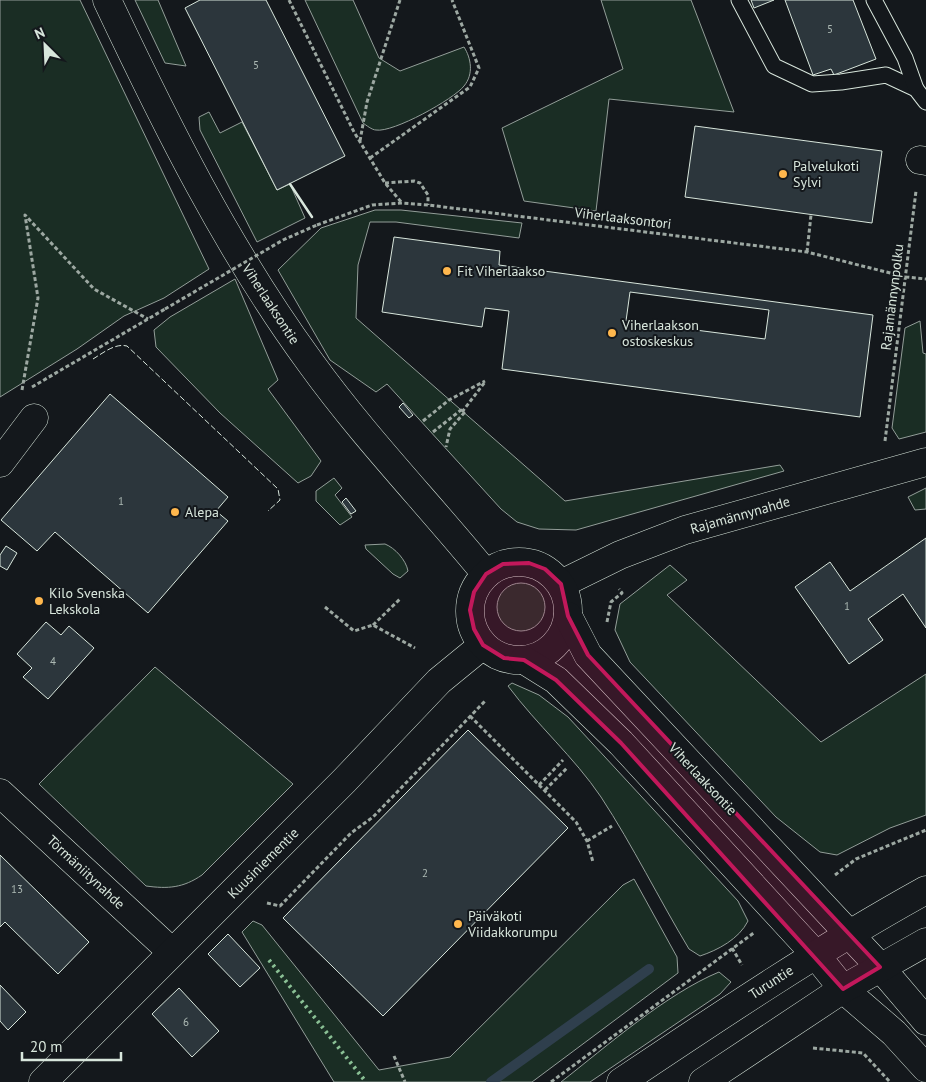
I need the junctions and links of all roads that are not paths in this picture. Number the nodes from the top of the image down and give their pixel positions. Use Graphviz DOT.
graph roads {
  1 [pos="107,0"];
  2 [pos="739,0"];
  3 [pos="874,0"];
  4 [pos="916,89"];
  5 [pos="926,102"];
  6 [pos="34,418"];
  7 [pos="926,462"];
  8 [pos="0,463"];
  9 [pos="486,574"];
  10 [pos="561,584"];
  11 [pos="568,616"];
  12 [pos="483,645"];
  13 [pos="524,660"];
  14 [pos="0,793"];
  15 [pos="926,890"];
  16 [pos="848,934"];
  17 [pos="926,942"];
  18 [pos="172,952"];
  19 [pos="815,954"];
  20 [pos="880,967"];
  21 [pos="843,989"];
  22 [pos="926,1021"];
  23 [pos="926,1068"];
  24 [pos="44,1082"];
  25 [pos="621,1082"];
  26 [pos="703,1082"];
  1 -- 9 [label="street, Viherlaaksontie"];
  2 -- 4 [label="lane"];
  3 -- 4 [label="lane"];
  4 -- 5 [label="lane"];
  6 -- 8 [label="street"];
  7 -- 10 [label="street, Rajamännynahde"];
  9 -- 10 [label="street"];
  9 -- 12 [label="street"];
  10 -- 11 [label="street"];
  11 -- 13 [label="street"];
  11 -- 16 [label="street, Viherlaaksontie"];
  12 -- 13 [label="street"];
  12 -- 18 [label="street, Kuusiniementie"];
  13 -- 19 [label="street"];
  14 -- 18 [label="street, Törmäniitynahde"];
  15 -- 16 [label="street, Turuntie"];
  16 -- 19 [label="street, Turuntie"];
  16 -- 20 [label="street, Viherlaaksontie"];
  17 -- 20 [label="street"];
  18 -- 24 [label="street, Kuusiniementie"];
  19 -- 21 [label="street"];
  19 -- 25 [label="street, Turuntie"];
  20 -- 21 [label="street"];
  20 -- 22 [label="street, Viherlaaksontie"];
  21 -- 23 [label="street"];
  21 -- 26 [label="street"];
}
